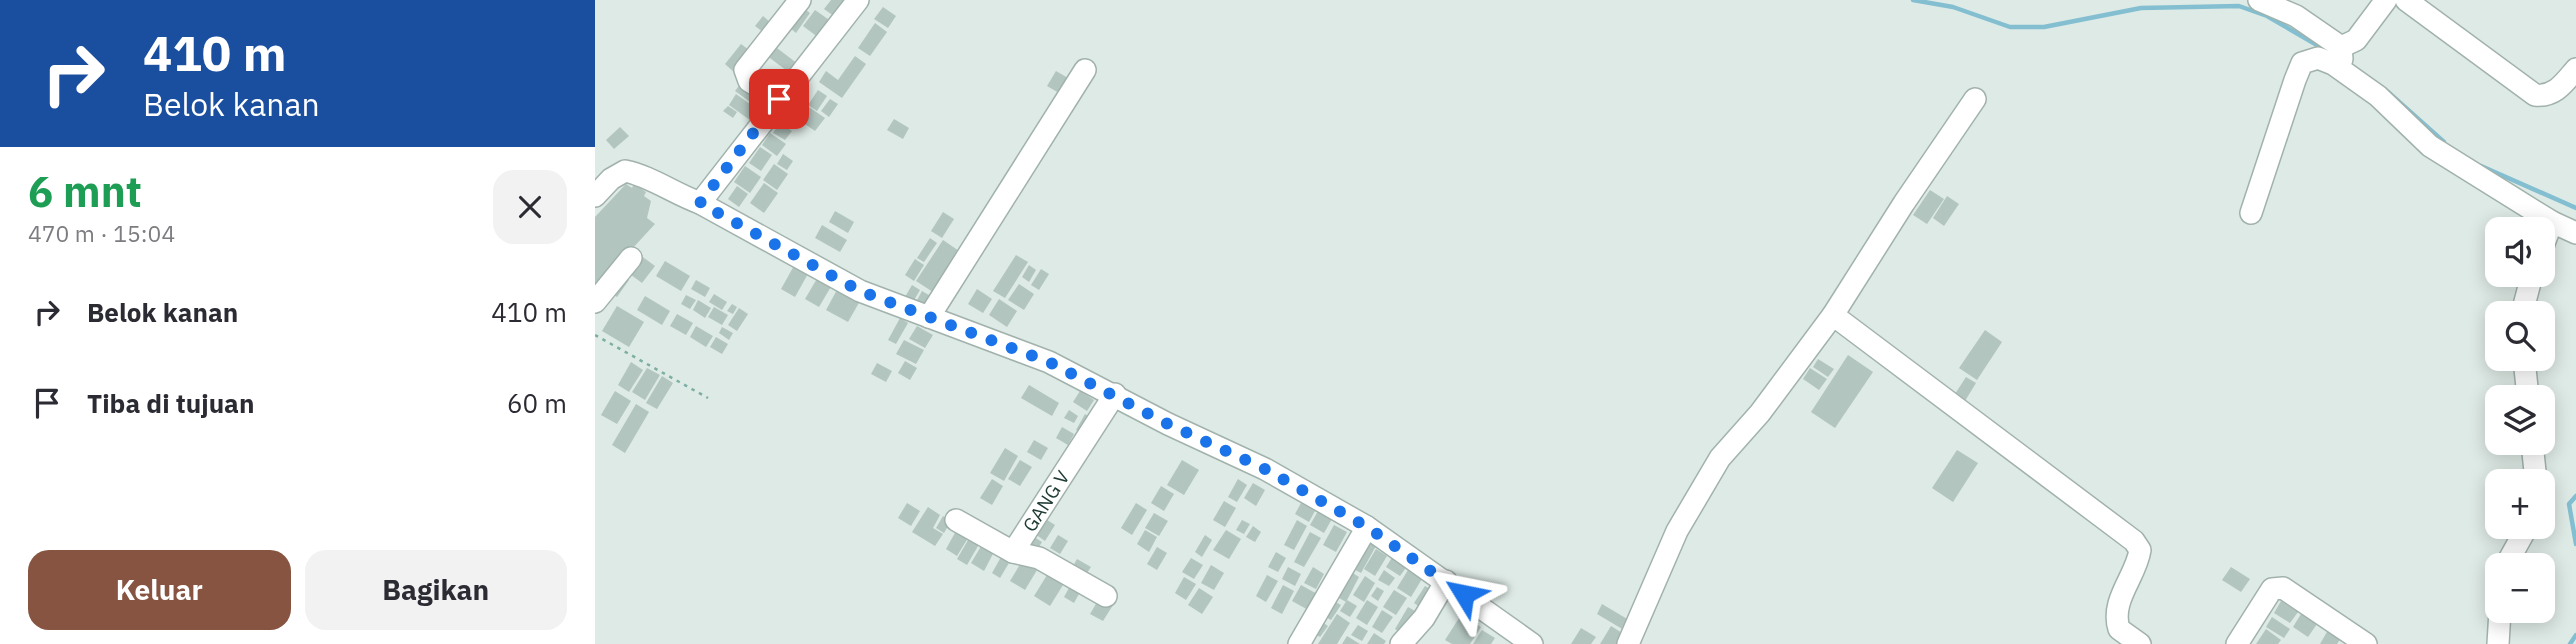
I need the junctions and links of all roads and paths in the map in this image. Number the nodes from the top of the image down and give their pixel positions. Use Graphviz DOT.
graph roads {
  1 [pos="800,0"];
  2 [pos="858,0"];
  3 [pos="2259,0"];
  4 [pos="2386,0"];
  5 [pos="2406,0"];
  6 [pos="2341,58"];
  7 [pos="2576,69"];
  8 [pos="1085,70"];
  9 [pos="779,99"];
  10 [pos="1975,100"];
  11 [pos="595,196"];
  12 [pos="700,203"];
  13 [pos="2251,213"];
  14 [pos="2544,217"];
  15 [pos="2555,223"];
  16 [pos="2576,233"];
  17 [pos="631,258"];
  18 [pos="595,302"];
  19 [pos="1833,315"];
  20 [pos="929,317"];
  21 [pos="595,335"];
  22 [pos="1115,394"];
  23 [pos="708,398"];
  24 [pos="956,520"];
  25 [pos="1367,527"];
  26 [pos="1013,552"];
  27 [pos="1446,582"];
  28 [pos="1106,596"];
  29 [pos="2499,623"];
  30 [pos="1299,644"];
  31 [pos="1401,644"];
  32 [pos="1532,644"];
  33 [pos="1628,644"];
  34 [pos="2140,644"];
  35 [pos="2237,644"];
  36 [pos="2366,644"];
  37 [pos="2498,644"];
  1 -- 9 [label="street"];
  2 -- 9 [label="street"];
  3 -- 6 [label="street"];
  4 -- 6 [label="street"];
  5 -- 7 [label="street"];
  6 -- 13 [label="street"];
  6 -- 14 [label="street"];
  8 -- 20 [label="street"];
  9 -- 12 [label="street"];
  10 -- 19 [label="street"];
  11 -- 12 [label="street"];
  12 -- 20 [label="street"];
  15 -- 16 [label="street"];
  17 -- 18 [label="street"];
  19 -- 33 [label="street"];
  19 -- 34 [label="street"];
  20 -- 22 [label="street"];
  21 -- 23 [label="path"];
  22 -- 25 [label="street"];
  22 -- 26 [label="street, GANG V"];
  24 -- 26 [label="street, GANG V"];
  25 -- 27 [label="street"];
  25 -- 30 [label="street"];
  26 -- 28 [label="street"];
  27 -- 31 [label="street"];
  27 -- 32 [label="street"];
  29 -- 37 [label="street"];
  35 -- 36 [label="street"];
}
